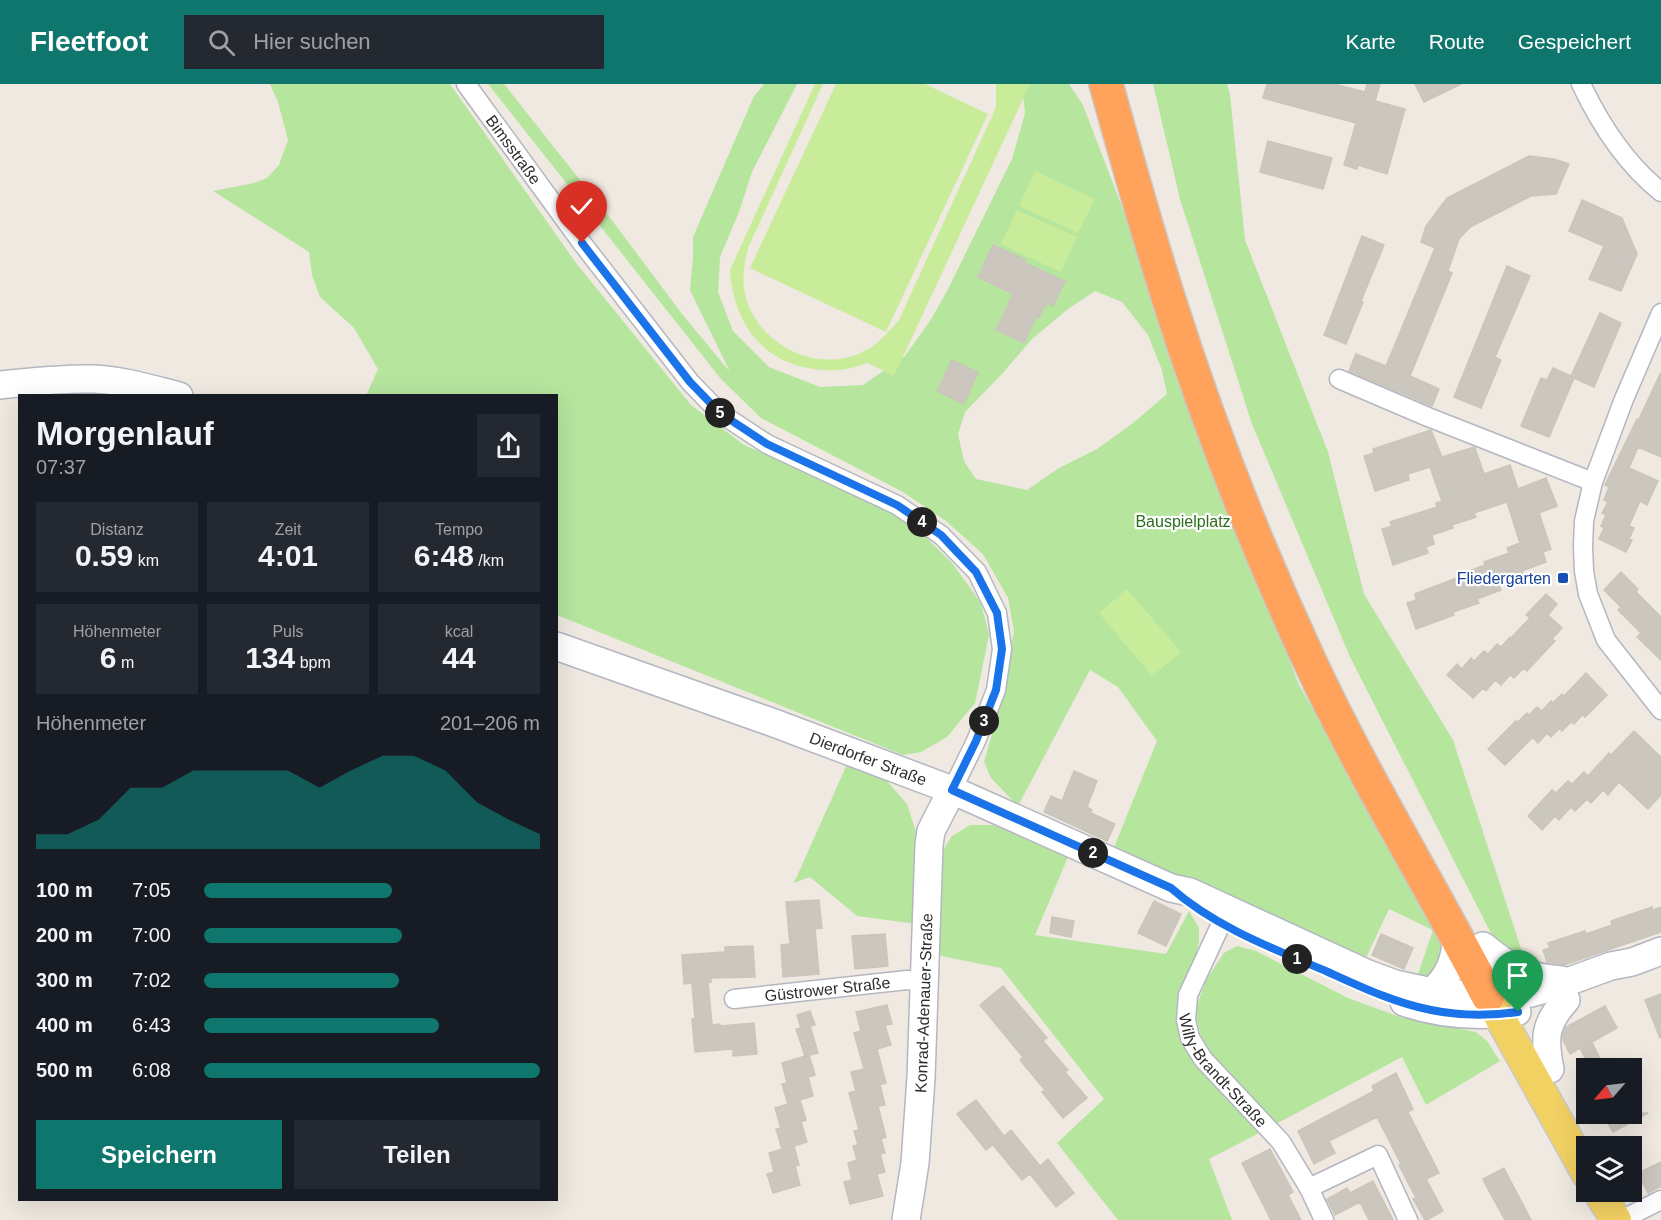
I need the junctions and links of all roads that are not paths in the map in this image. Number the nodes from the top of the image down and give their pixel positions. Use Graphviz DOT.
graph roads {
  1 [pos="466,84"];
  2 [pos="1083,84"];
  3 [pos="1106,84"];
  4 [pos="1128,84"];
  5 [pos="1581,84"];
  6 [pos="1661,192"];
  7 [pos="1141,207"];
  8 [pos="1659,324"];
  9 [pos="1339,380"];
  10 [pos="0,385"];
  11 [pos="171,394"];
  12 [pos="1227,436"];
  13 [pos="1593,482"];
  14 [pos="558,647"];
  15 [pos="1661,710"];
  16 [pos="952,790"];
  17 [pos="1225,916"];
  18 [pos="1470,941"];
  19 [pos="1661,951"];
  20 [pos="924,982"];
  21 [pos="1569,990"];
  22 [pos="1432,992"];
  23 [pos="734,999"];
  24 [pos="1503,1005"];
  25 [pos="1550,1069"];
  26 [pos="1587,1136"];
  27 [pos="1576,1152"];
  28 [pos="1309,1188"];
  29 [pos="1661,1200"];
  30 [pos="1610,1202"];
  31 [pos="1623,1213"];
  32 [pos="906,1220"];
  33 [pos="1324,1220"];
  34 [pos="1408,1220"];
  1 -- 16 [label="street, Bimsstraße"];
  2 -- 7 [label="highway"];
  3 -- 7 [label="highway"];
  4 -- 12 [label="highway"];
  5 -- 6 [label="street"];
  7 -- 12 [label="highway"];
  8 -- 13 [label="street"];
  9 -- 13 [label="street"];
  10 -- 11 [label="main road"];
  12 -- 18 [label="highway"];
  13 -- 15 [label="street"];
  14 -- 16 [label="main road, Dierdorfer Straße"];
  16 -- 17 [label="main road, Dierdorfer Straße"];
  16 -- 20 [label="main road, Konrad-Adenauer-Straße"];
  17 -- 22 [label="main road, Dierdorfer Straße"];
  17 -- 24 [label="main road, Dierdorfer Straße"];
  17 -- 28 [label="street, Willy-Brandt-Straße"];
  18 -- 21 [label="main road"];
  18 -- 22 [label="main road"];
  18 -- 24 [label="highway"];
  19 -- 21 [label="main road, Dierdorfer Straße"];
  20 -- 23 [label="street, Güstrower Straße"];
  20 -- 32 [label="main road, Konrad-Adenauer-Straße"];
  21 -- 24 [label="main road, Dierdorfer Straße"];
  21 -- 25 [label="main road"];
  22 -- 24 [label="main road, Dierdorfer Straße"];
  24 -- 25 [label="main road"];
  24 -- 27 [label="main road"];
  25 -- 26 [label="main road"];
  28 -- 33 [label="street, Willy-Brandt-Straße"];
  28 -- 34 [label="street"];
  29 -- 31 [label="street"];
  30 -- 31 [label="main road"];
}
